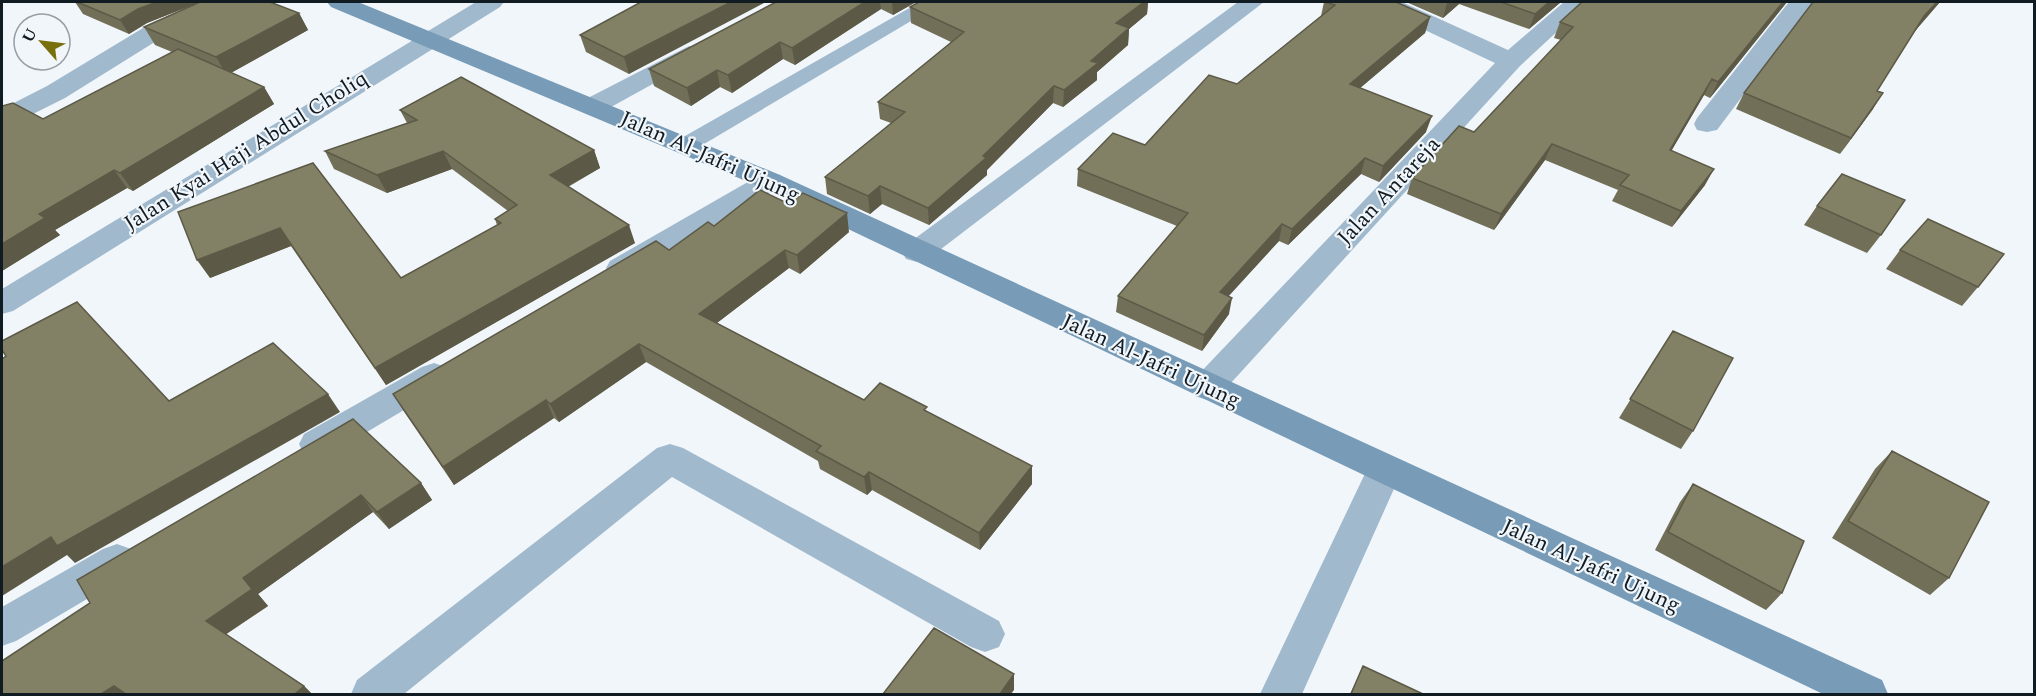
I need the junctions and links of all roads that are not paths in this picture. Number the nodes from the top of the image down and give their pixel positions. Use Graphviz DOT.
graph roads {
  1 [pos="224,2"];
  2 [pos="339,2"];
  3 [pos="492,2"];
  4 [pos="933,2"];
  5 [pos="1252,2"];
  6 [pos="1384,2"];
  7 [pos="1577,2"];
  8 [pos="1801,2"];
  9 [pos="429,38"];
  10 [pos="706,45"];
  11 [pos="1510,61"];
  12 [pos="593,106"];
  13 [pos="2,119"];
  14 [pos="1707,124"];
  15 [pos="686,145"];
  16 [pos="770,181"];
  17 [pos="917,252"];
  18 [pos="596,282"];
  19 [pos="2,303"];
  20 [pos="462,360"];
  21 [pos="1207,387"];
  22 [pos="288,461"];
  23 [pos="1384,471"];
  24 [pos="145,544"];
  25 [pos="2,628"];
  26 [pos="985,634"];
  27 [pos="372,694"];
  28 [pos="1281,694"];
  29 [pos="1867,694"];
  1 -- 13 [label="street"];
  2 -- 9 [label="street, Jalan Al-Jafri Ujung"];
  3 -- 9 [label="street, Jalan Kyai Haji Abdul Choliq"];
  4 -- 15 [label="lane"];
  5 -- 17 [label="street"];
  6 -- 11 [label="street"];
  7 -- 11 [label="street, Jalan Antareja"];
  8 -- 14 [label="street"];
  9 -- 12 [label="street, Jalan Al-Jafri Ujung"];
  9 -- 19 [label="street, Jalan Kyai Haji Abdul Choliq"];
  10 -- 12 [label="street"];
  11 -- 21 [label="street, Jalan Antareja"];
  12 -- 15 [label="street, Jalan Al-Jafri Ujung"];
  15 -- 16 [label="street, Jalan Al-Jafri Ujung"];
  16 -- 17 [label="street, Jalan Al-Jafri Ujung"];
  16 -- 18 [label="street"];
  17 -- 21 [label="street, Jalan Al-Jafri Ujung"];
  20 -- 22 [label="street"];
  21 -- 23 [label="street, Jalan Al-Jafri Ujung"];
  23 -- 28 [label="street"];
  23 -- 29 [label="street, Jalan Al-Jafri Ujung"];
  24 -- 25 [label="street"];
  26 -- 27 [label="street"];
}
